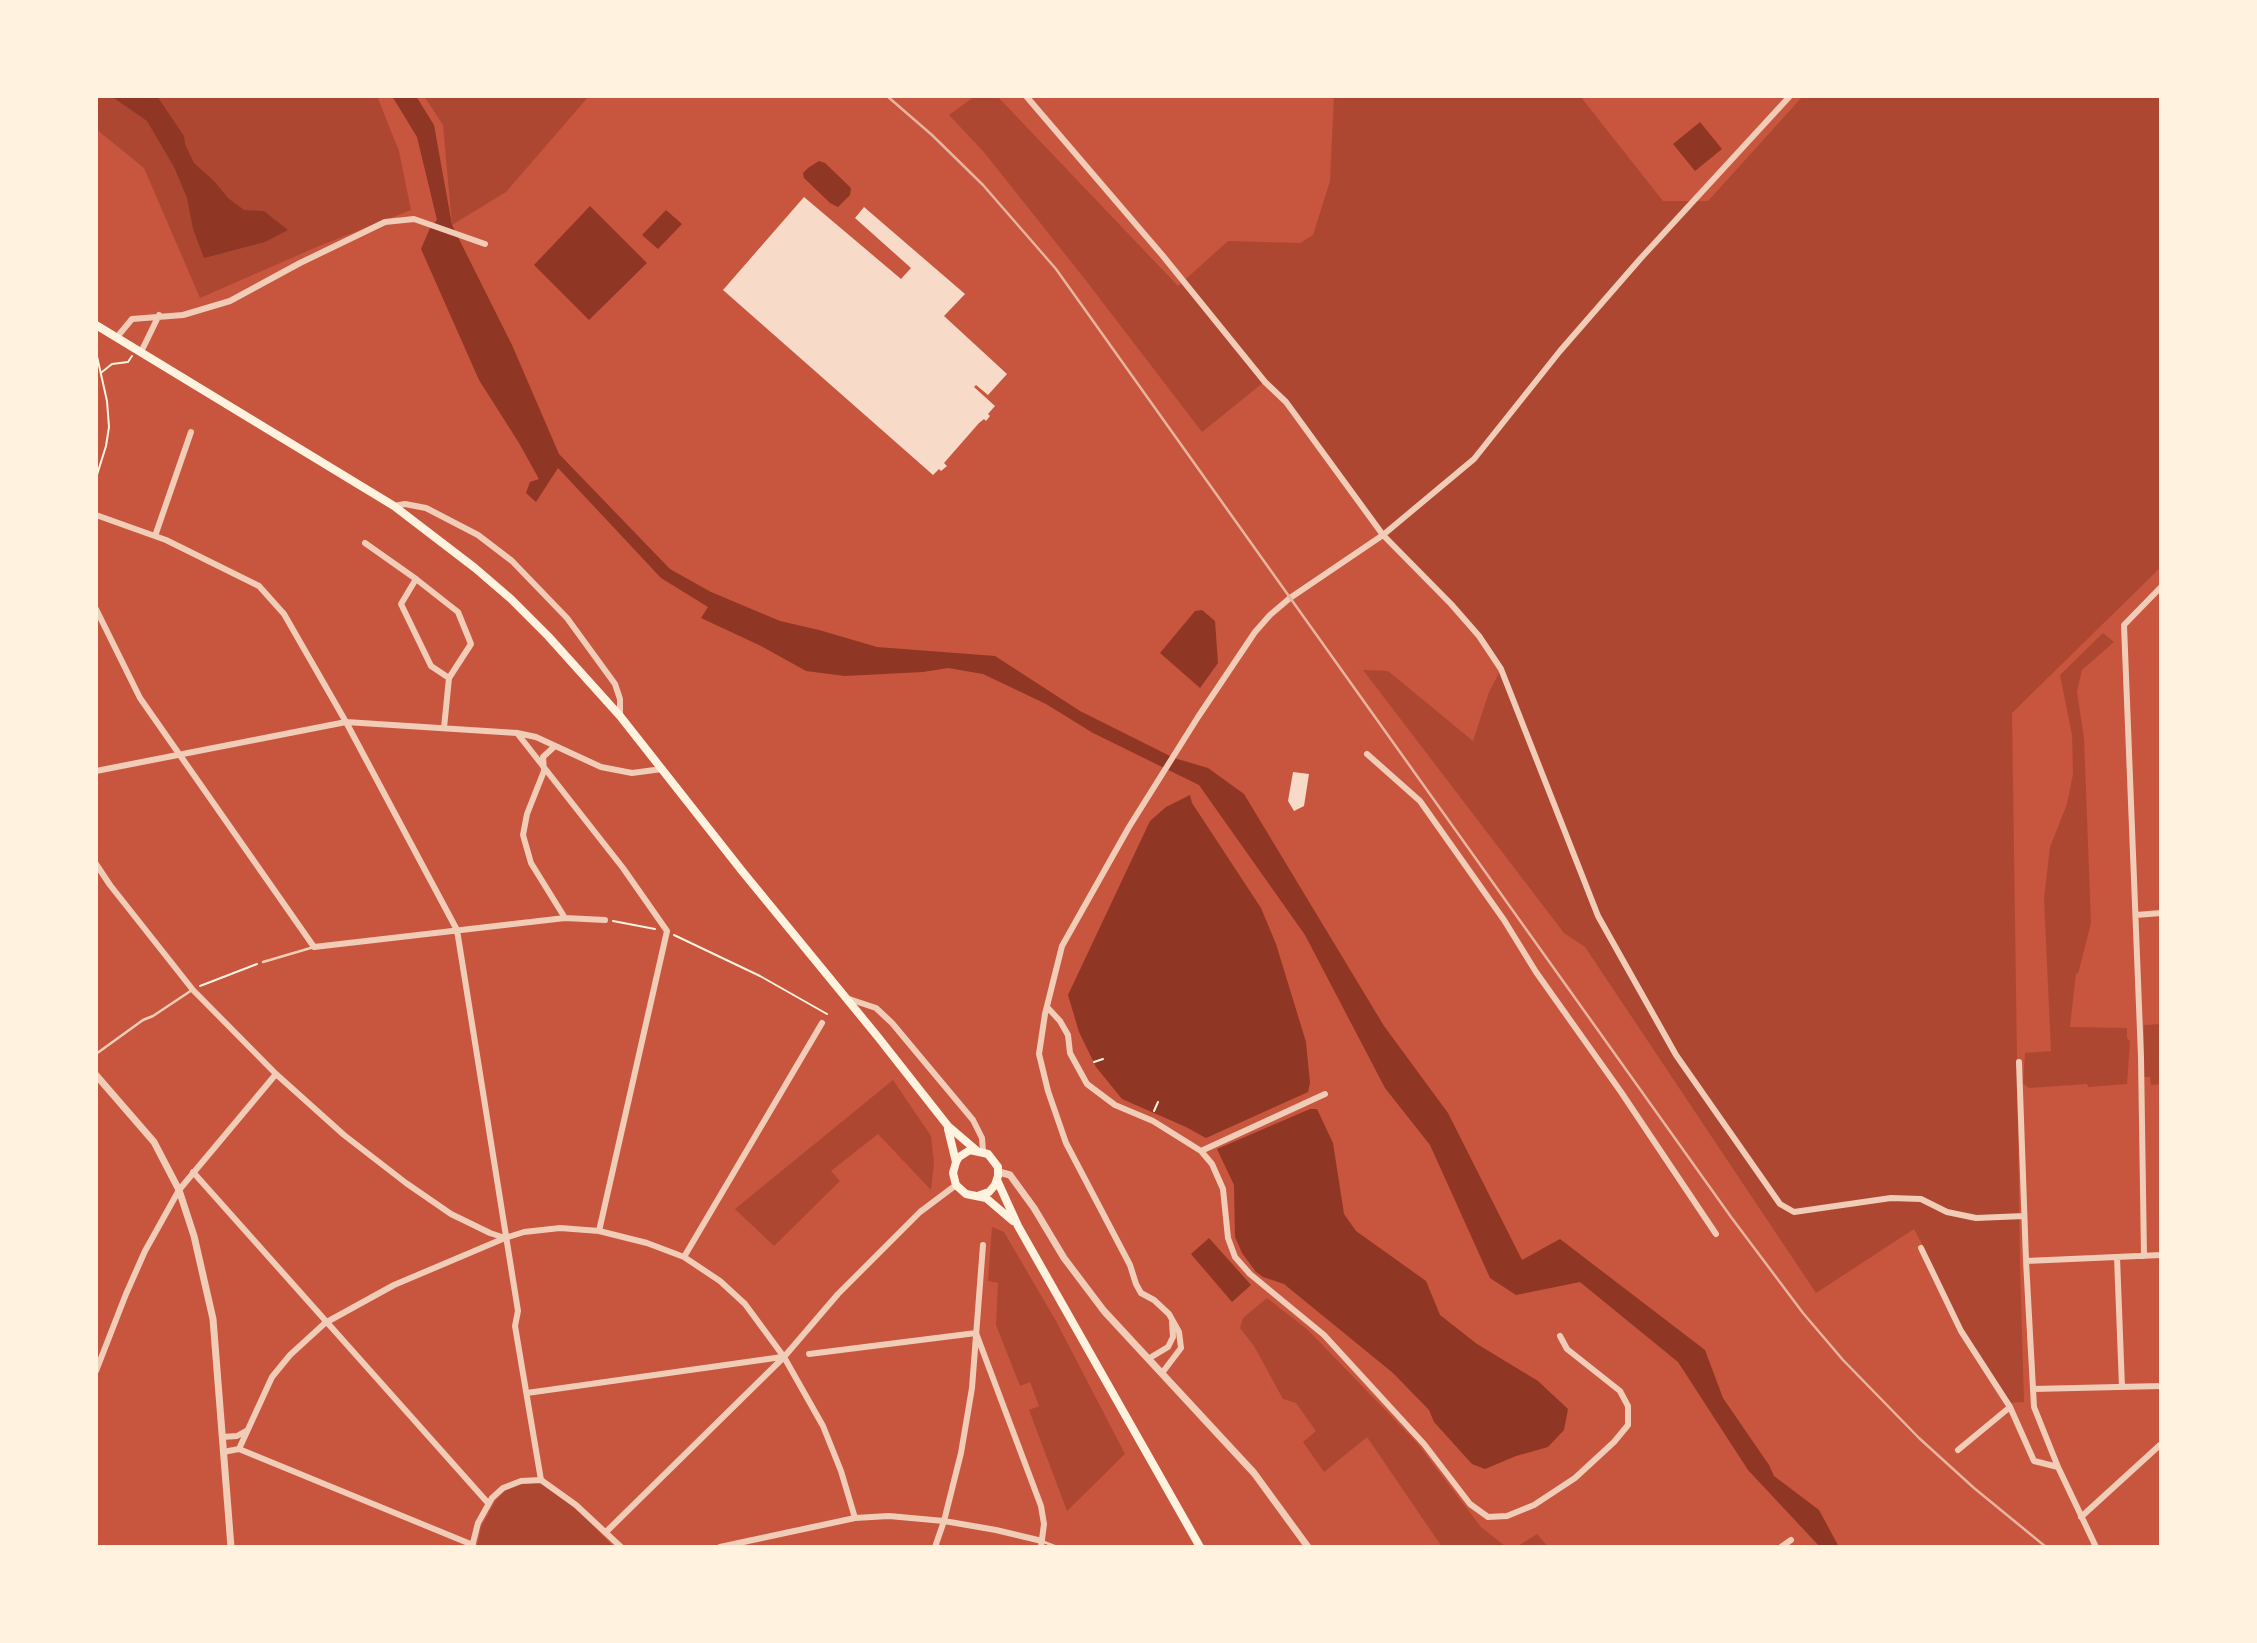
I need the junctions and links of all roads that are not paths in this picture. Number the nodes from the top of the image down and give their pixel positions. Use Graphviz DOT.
graph roads {
  1 [pos="1026,96"];
  2 [pos="1790,96"];
  3 [pos="485,244"];
  4 [pos="159,315"];
  5 [pos="96,325"];
  6 [pos="117,337"];
  7 [pos="138,351"];
  8 [pos="191,432"];
  9 [pos="394,506"];
  10 [pos="96,515"];
  11 [pos="1384,535"];
  12 [pos="155,536"];
  13 [pos="365,543"];
  14 [pos="416,579"];
  15 [pos="2161,587"];
  16 [pos="96,609"];
  17 [pos="449,678"];
  18 [pos="620,716"];
  19 [pos="346,722"];
  20 [pos="444,728"];
  21 [pos="517,733"];
  22 [pos="555,746"];
  23 [pos="1367,754"];
  24 [pos="179,755"];
  25 [pos="662,769"];
  26 [pos="96,771"];
  27 [pos="544,771"];
  28 [pos="96,864"];
  29 [pos="2161,913"];
  30 [pos="2136,915"];
  31 [pos="565,918"];
  32 [pos="605,920"];
  33 [pos="457,930"];
  34 [pos="314,947"];
  35 [pos="263,962"];
  36 [pos="193,990"];
  37 [pos="846,998"];
  38 [pos="1046,1007"];
  39 [pos="822,1023"];
  40 [pos="96,1054"];
  41 [pos="2018,1062"];
  42 [pos="276,1074"];
  43 [pos="96,1075"];
  44 [pos="1325,1094"];
  45 [pos="948,1126"];
  46 [pos="980,1151"];
  47 [pos="1201,1151"];
  48 [pos="956,1162"];
  49 [pos="193,1172"];
  50 [pos="998,1176"];
  51 [pos="956,1185"];
  52 [pos="179,1191"];
  53 [pos="980,1195"];
  54 [pos="2024,1216"];
  55 [pos="1018,1226"];
  56 [pos="599,1231"];
  57 [pos="1716,1234"];
  58 [pos="505,1238"];
  59 [pos="983,1245"];
  60 [pos="1921,1248"];
  61 [pos="2161,1255"];
  62 [pos="2144,1256"];
  63 [pos="684,1257"];
  64 [pos="2117,1257"];
  65 [pos="2025,1261"];
  66 [pos="1172,1320"];
  67 [pos="325,1323"];
  68 [pos="976,1333"];
  69 [pos="1560,1336"];
  70 [pos="809,1354"];
  71 [pos="784,1357"];
  72 [pos="1148,1359"];
  73 [pos="96,1371"];
  74 [pos="1162,1373"];
  75 [pos="2122,1387"];
  76 [pos="2161,1387"];
  77 [pos="2033,1389"];
  78 [pos="527,1393"];
  79 [pos="2010,1408"];
  80 [pos="246,1432"];
  81 [pos="222,1437"];
  82 [pos="2161,1444"];
  83 [pos="239,1450"];
  84 [pos="1958,1450"];
  85 [pos="223,1452"];
  86 [pos="2058,1467"];
  87 [pos="541,1480"];
  88 [pos="488,1503"];
  89 [pos="2081,1517"];
  90 [pos="855,1518"];
  91 [pos="944,1521"];
  92 [pos="607,1531"];
  93 [pos="1791,1541"];
  94 [pos="1042,1544"];
  95 [pos="473,1546"];
  96 [pos="231,1547"];
  97 [pos="621,1547"];
  98 [pos="720,1547"];
  99 [pos="935,1547"];
  100 [pos="1057,1547"];
  101 [pos="1200,1547"];
  102 [pos="1308,1547"];
  103 [pos="1781,1547"];
  104 [pos="2096,1547"];
  1 -- 11 [label="street"];
  2 -- 11 [label="street"];
  3 -- 4 [label="street"];
  4 -- 6 [label="street"];
  4 -- 7 [label="street"];
  5 -- 6 [label="main road"];
  6 -- 7 [label="main road"];
  7 -- 9 [label="main road"];
  8 -- 12 [label="street"];
  9 -- 18 [label="main road"];
  9 -- 18 [label="street"];
  10 -- 12 [label="street"];
  11 -- 38 [label="street"];
  11 -- 54 [label="street"];
  12 -- 19 [label="street"];
  13 -- 14 [label="street"];
  14 -- 17 [label="street"];
  14 -- 17 [label="street"];
  15 -- 30 [label="street"];
  16 -- 24 [label="street"];
  17 -- 20 [label="street"];
  18 -- 25 [label="main road"];
  19 -- 20 [label="street"];
  19 -- 24 [label="street"];
  19 -- 33 [label="street"];
  20 -- 21 [label="street"];
  21 -- 22 [label="street"];
  21 -- 27 [label="street"];
  22 -- 25 [label="street"];
  22 -- 27 [label="street"];
  23 -- 57 [label="street"];
  24 -- 26 [label="street"];
  24 -- 34 [label="street"];
  25 -- 37 [label="main road"];
  27 -- 31 [label="street"];
  27 -- 56 [label="street"];
  28 -- 36 [label="street"];
  29 -- 30 [label="street"];
  30 -- 62 [label="street"];
  31 -- 32 [label="street"];
  31 -- 33 [label="street"];
  33 -- 34 [label="street"];
  33 -- 58 [label="street"];
  34 -- 35 [label="lane"];
  36 -- 40 [label="lane"];
  36 -- 42 [label="street"];
  37 -- 45 [label="main road"];
  37 -- 46 [label="street"];
  38 -- 47 [label="street"];
  38 -- 66 [label="street"];
  39 -- 63 [label="street"];
  41 -- 54 [label="street"];
  42 -- 49 [label="street"];
  42 -- 58 [label="street"];
  43 -- 52 [label="street"];
  44 -- 47 [label="street"];
  45 -- 46 [label="main road"];
  45 -- 48 [label="main road"];
  46 -- 48 [label="main road"];
  46 -- 50 [label="main road"];
  47 -- 69 [label="street"];
  48 -- 51 [label="main road"];
  49 -- 52 [label="street"];
  49 -- 67 [label="street"];
  50 -- 53 [label="main road"];
  50 -- 55 [label="main road"];
  50 -- 72 [label="street"];
  51 -- 53 [label="main road"];
  51 -- 71 [label="street"];
  52 -- 73 [label="street"];
  52 -- 81 [label="street"];
  53 -- 55 [label="main road"];
  54 -- 65 [label="street"];
  55 -- 101 [label="main road"];
  56 -- 58 [label="street"];
  56 -- 63 [label="street"];
  58 -- 67 [label="street"];
  58 -- 78 [label="street"];
  59 -- 68 [label="street"];
  60 -- 79 [label="street"];
  61 -- 62 [label="street"];
  62 -- 64 [label="street"];
  63 -- 71 [label="street"];
  64 -- 65 [label="street"];
  64 -- 75 [label="street"];
  65 -- 77 [label="street"];
  66 -- 72 [label="street"];
  66 -- 74 [label="street"];
  67 -- 80 [label="street"];
  67 -- 88 [label="street"];
  68 -- 70 [label="street"];
  68 -- 91 [label="street"];
  68 -- 94 [label="street"];
  71 -- 78 [label="street"];
  71 -- 90 [label="street"];
  71 -- 92 [label="street"];
  72 -- 74 [label="street"];
  74 -- 102 [label="street"];
  75 -- 76 [label="street"];
  75 -- 77 [label="street"];
  77 -- 86 [label="street"];
  78 -- 87 [label="street"];
  79 -- 84 [label="street"];
  79 -- 86 [label="street"];
  80 -- 81 [label="street"];
  80 -- 83 [label="street"];
  81 -- 85 [label="street"];
  82 -- 89 [label="street"];
  83 -- 85 [label="street"];
  83 -- 95 [label="street"];
  85 -- 96 [label="street"];
  86 -- 89 [label="street"];
  87 -- 88 [label="street"];
  87 -- 92 [label="street"];
  88 -- 95 [label="street"];
  89 -- 104 [label="street"];
  90 -- 91 [label="street"];
  90 -- 98 [label="street"];
  91 -- 94 [label="street"];
  91 -- 99 [label="street"];
  92 -- 97 [label="street"];
  93 -- 103 [label="street"];
  94 -- 100 [label="lane"];
}
